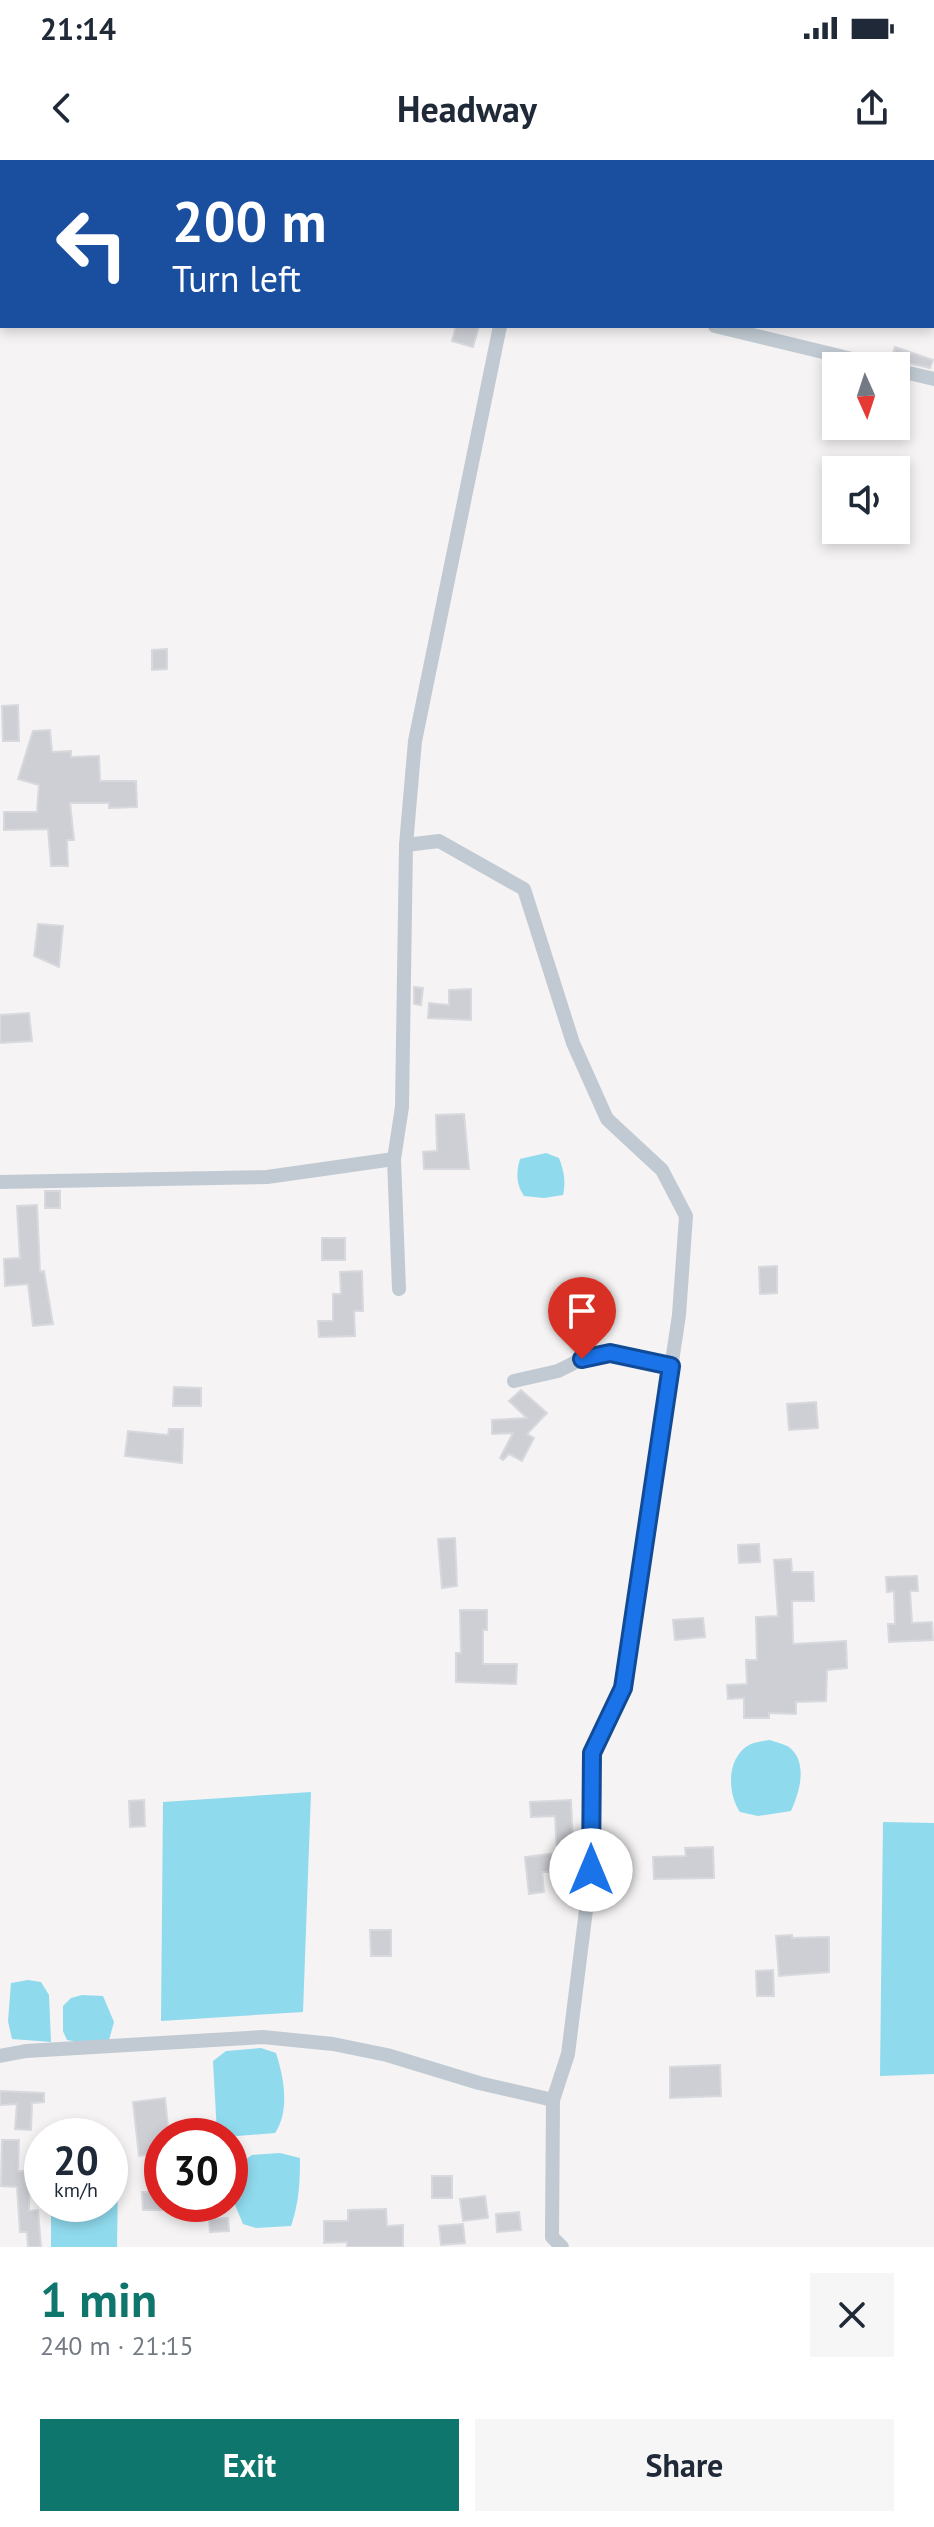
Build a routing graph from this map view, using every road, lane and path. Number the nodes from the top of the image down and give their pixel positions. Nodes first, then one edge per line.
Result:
1 (500, 328) edge
2 (723, 328) edge
3 (823, 352) edge
4 (910, 373) edge
5 (934, 379) edge
6 (406, 845) junction
7 (394, 1159) junction
8 (0, 1182) edge
9 (399, 1289) dead end
10 (671, 1366) junction
11 (514, 1381) dead end
12 (0, 2056) edge
13 (553, 2100) junction
14 (562, 2247) edge

1 - 6 street
2 - 3 street
4 - 5 street
6 - 7 street
6 - 10 street
7 - 8 street
7 - 9 street
10 - 11 street
10 - 13 street
12 - 13 street
13 - 14 street

